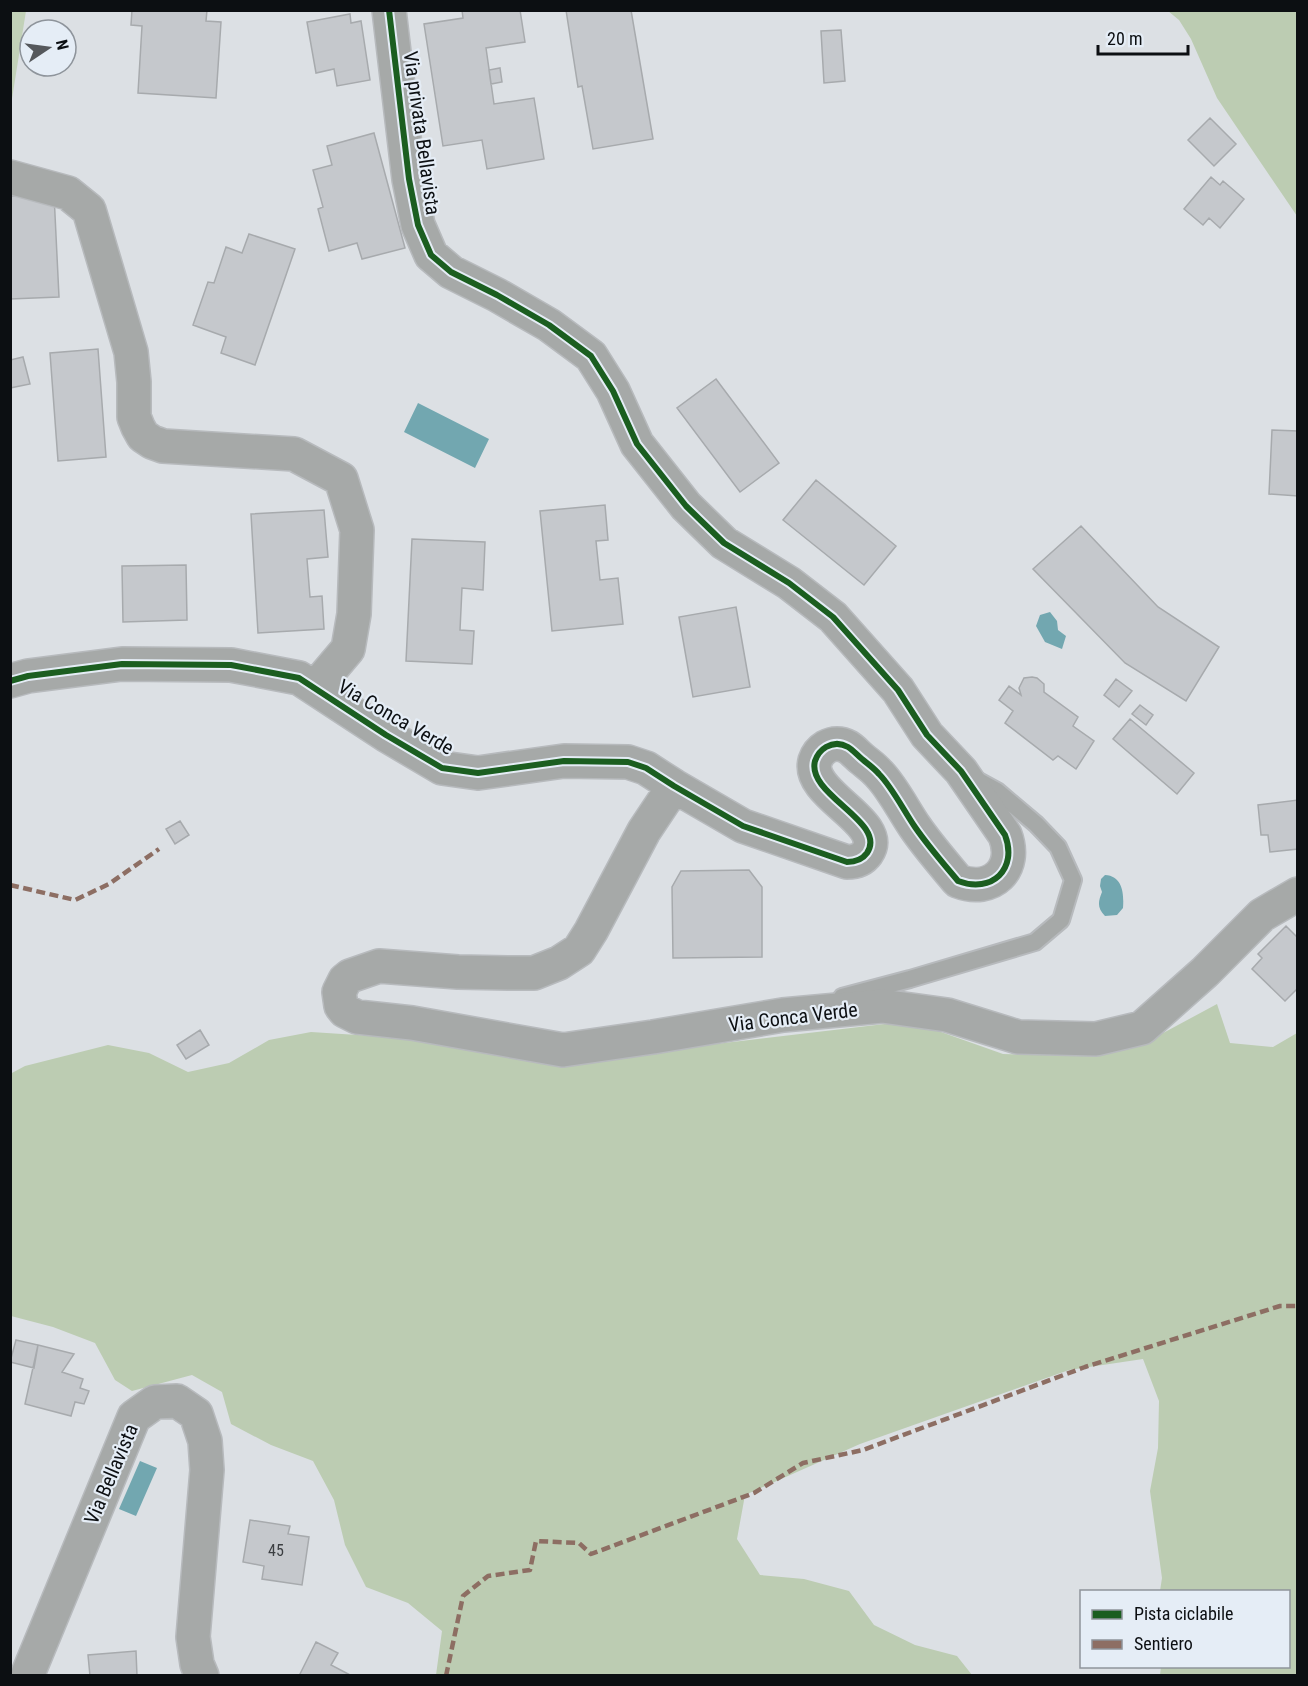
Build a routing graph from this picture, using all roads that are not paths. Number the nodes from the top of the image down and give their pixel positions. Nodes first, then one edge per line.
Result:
1 (388, 10) edge
2 (10, 177) edge
3 (10, 681) edge
4 (315, 688) junction
5 (898, 690) joint
6 (961, 771) junction
7 (674, 786) junction
8 (1298, 894) edge
9 (783, 1015) junction
10 (27, 1676) edge
11 (202, 1676) edge

1 - 5 street, Via privata Bellavista
2 - 4 street
3 - 4 street, Via Conca Verde
4 - 7 street, Via Conca Verde
5 - 6 street, Via Conca Verde
6 - 7 street, Via Conca Verde
6 - 9 lane
7 - 9 street, Via Conca Verde
8 - 9 street, Via Conca Verde
10 - 11 street, Via Bellavista

